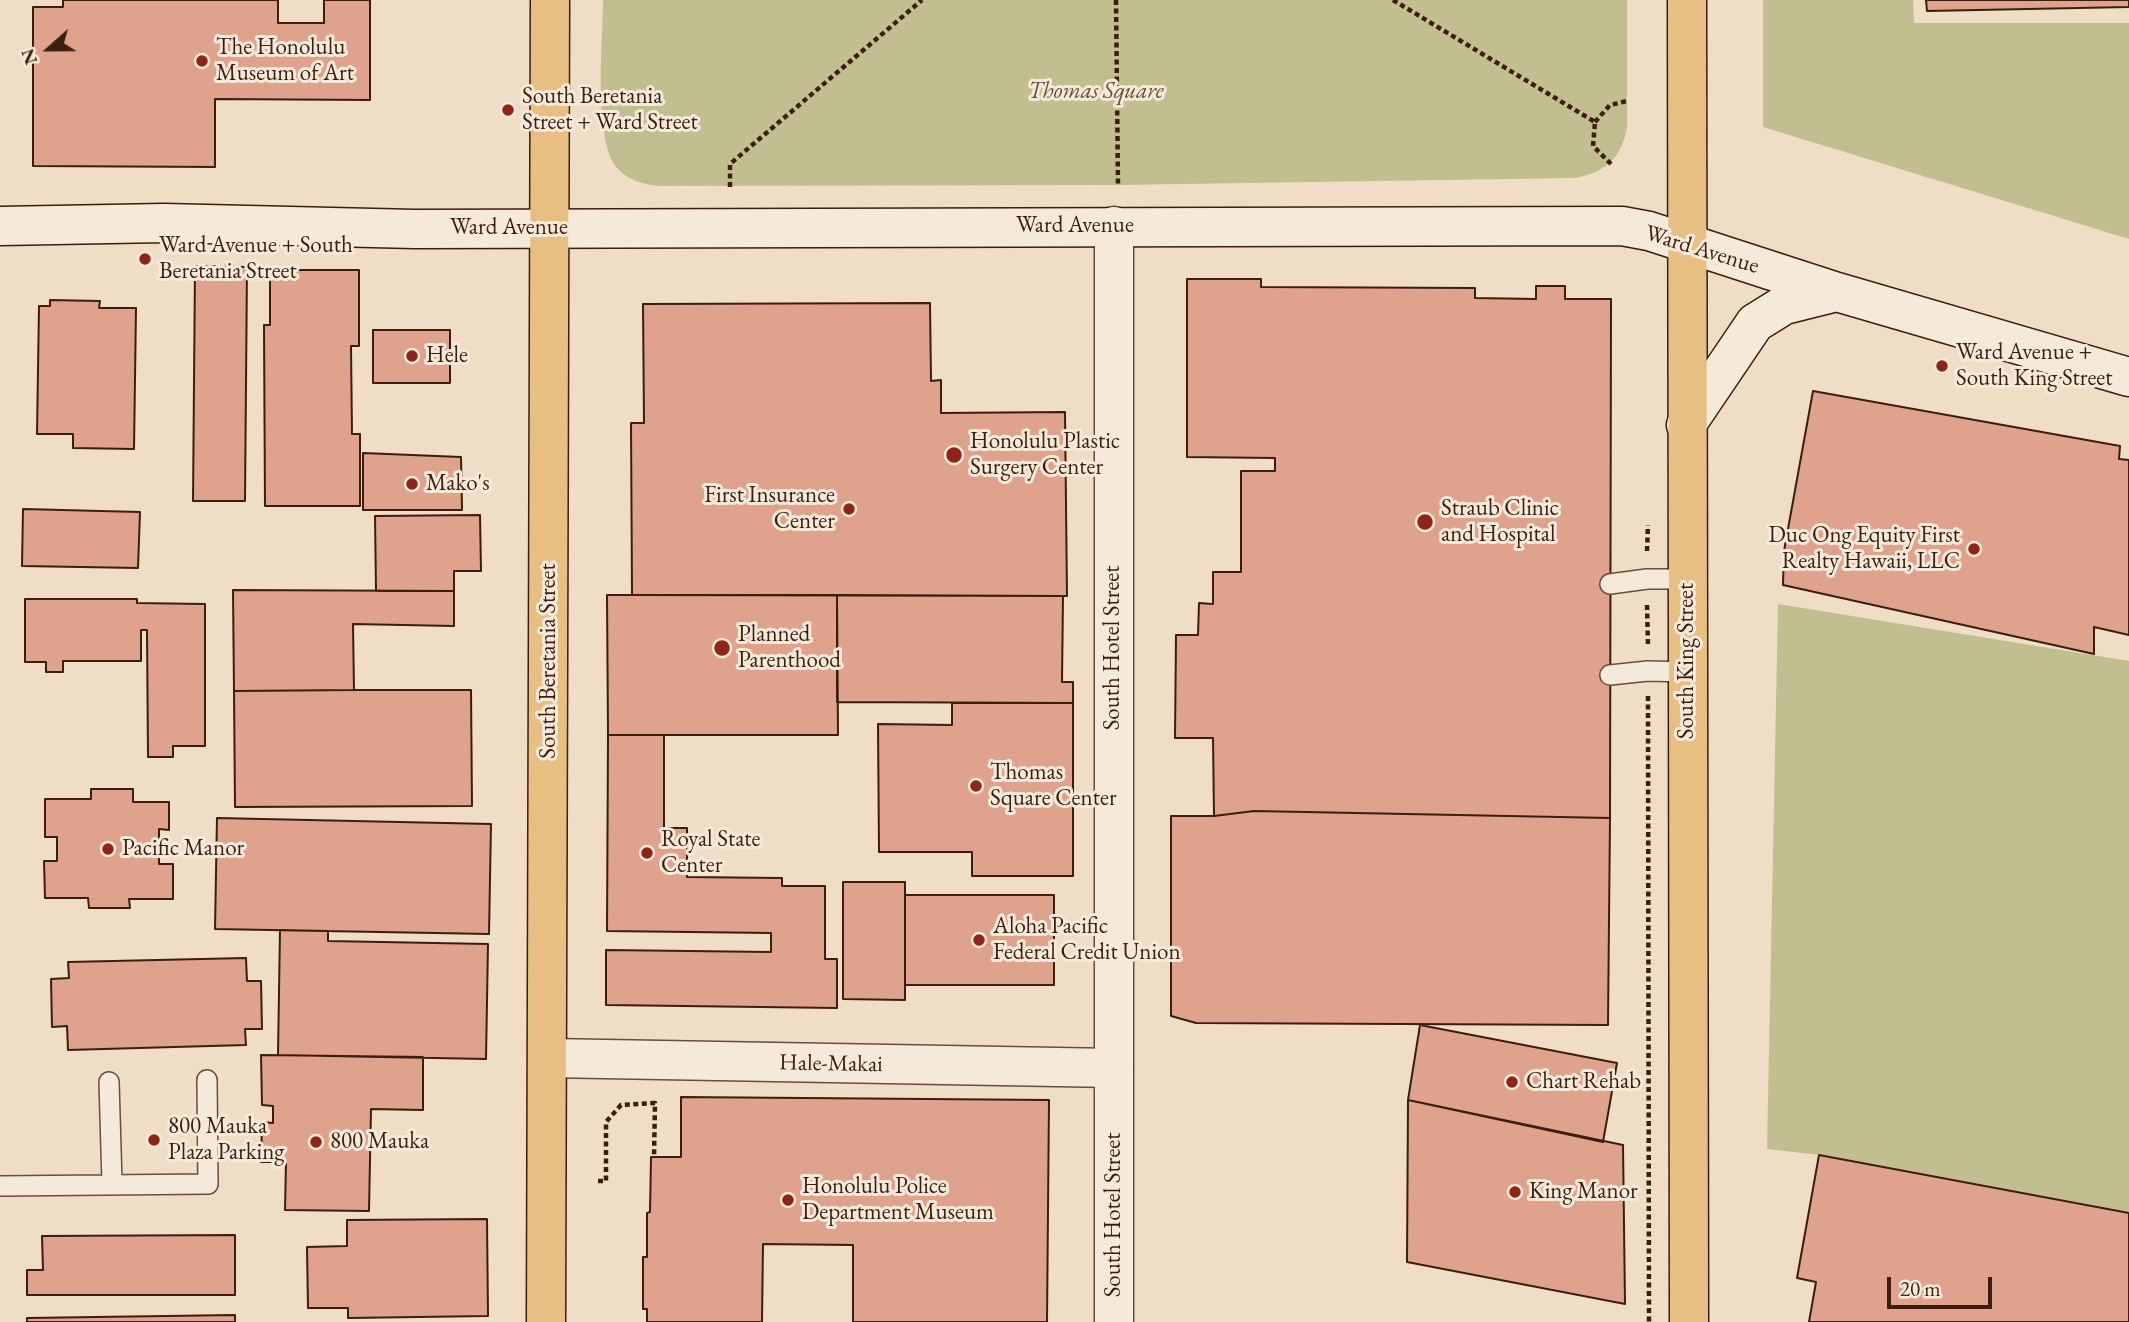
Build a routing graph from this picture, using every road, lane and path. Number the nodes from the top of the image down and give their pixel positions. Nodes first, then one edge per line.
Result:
1 (550, 0) edge
2 (922, 0) edge
3 (1116, 0) edge
4 (1393, 0) edge
5 (1686, 0) edge
6 (1627, 101) dead end
7 (1595, 122) junction
8 (1611, 164) dead end
9 (1118, 185) dead end
10 (730, 187) dead end
11 (0, 226) edge
12 (1114, 226) junction
13 (549, 228) junction
14 (1686, 245) junction
15 (1837, 292) junction
16 (2129, 377) edge
17 (1686, 425) junction
18 (1687, 579) junction
19 (1610, 584) dead end
20 (1687, 673) junction
21 (1610, 675) dead end
22 (548, 1058) junction
23 (1114, 1068) junction
24 (207, 1080) dead end
25 (109, 1082) dead end
26 (654, 1157) dead end
27 (598, 1181) dead end
28 (112, 1182) junction
29 (0, 1186) edge
30 (546, 1322) edge
31 (1114, 1322) edge
32 (1689, 1322) edge

1 - 13 main road, South Beretania Street
2 - 10 path
3 - 9 path
4 - 7 path
5 - 14 main road, South King Street
6 - 7 path
7 - 8 path
11 - 13 main road, Ward Avenue
12 - 13 main road, Ward Avenue
12 - 14 main road, Ward Avenue
12 - 23 main road, South Hotel Street
13 - 22 main road, South Beretania Street
14 - 15 main road, Ward Avenue
14 - 17 main road, South King Street
15 - 16 main road, Ward Avenue
15 - 17 main road
17 - 18 main road, South King Street
18 - 19 lane
18 - 20 main road, South King Street
20 - 21 lane
20 - 32 main road, South King Street
22 - 23 main road, Hale-Makai
22 - 30 main road, South Beretania Street
23 - 31 main road, South Hotel Street
24 - 28 lane
25 - 28 lane
26 - 27 path
28 - 29 lane

